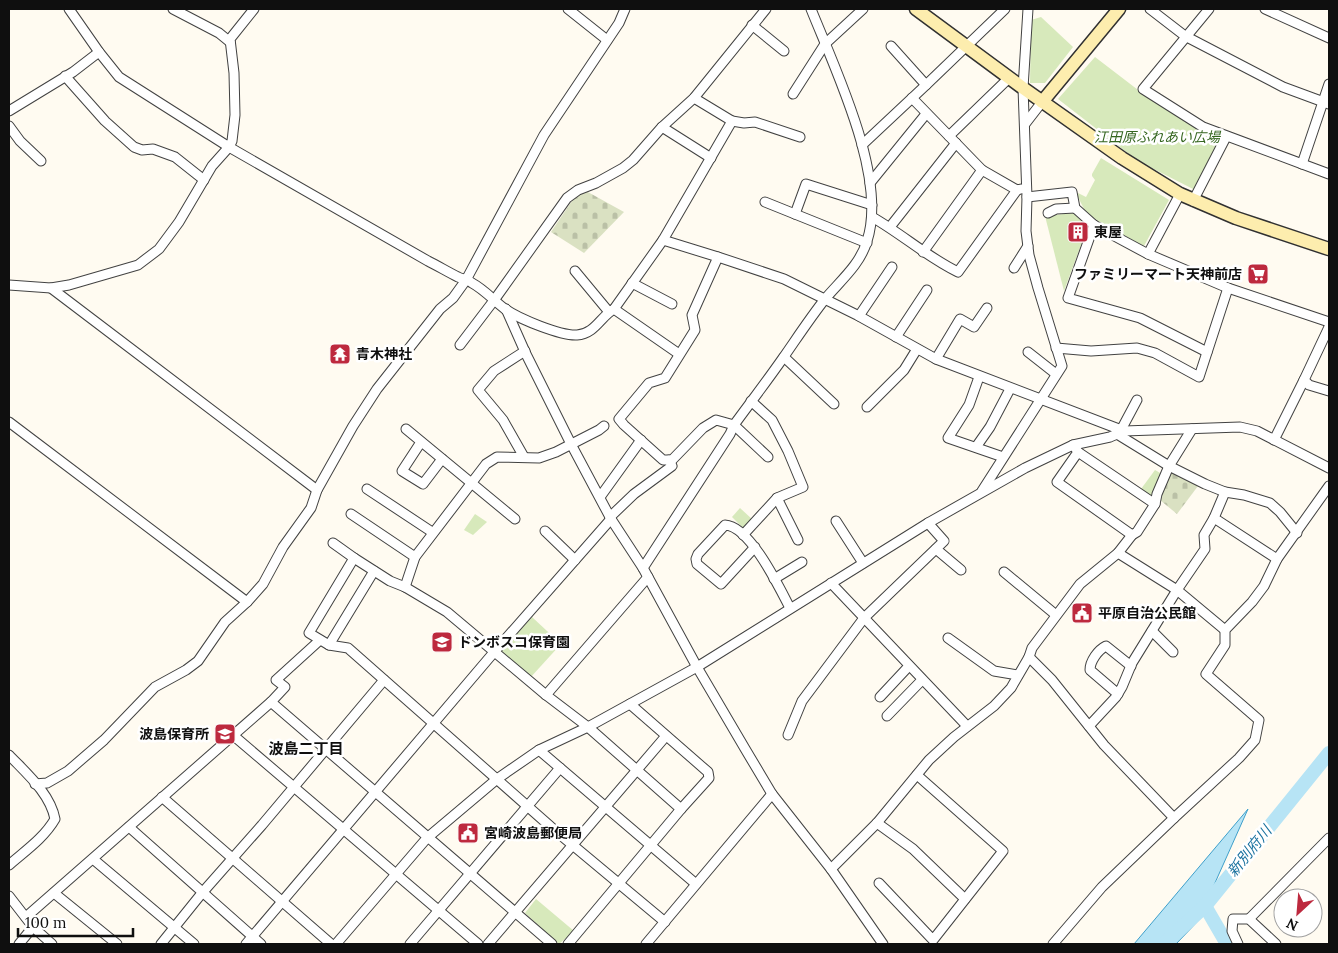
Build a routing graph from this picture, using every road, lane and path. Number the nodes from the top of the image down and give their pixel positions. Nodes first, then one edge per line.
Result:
1 (69, 9) edge
2 (173, 9) edge
3 (254, 9) edge
4 (568, 9) edge
5 (625, 9) edge
6 (766, 9) edge
7 (811, 9) edge
8 (863, 9) edge
9 (916, 9) edge
10 (1005, 9) edge
11 (1030, 9) edge
12 (1120, 9) edge
13 (1150, 9) edge
14 (1209, 9) edge
15 (1272, 10) edge
16 (752, 25) junction
17 (1185, 36) junction
18 (1329, 38) edge
19 (607, 40) junction
20 (230, 42) junction
21 (825, 44) junction
22 (891, 46) dead end
23 (966, 47) junction
24 (784, 51) dead end
25 (99, 52) junction
26 (65, 76) junction
27 (1009, 78) junction
28 (1329, 84) edge
29 (926, 86) junction
30 (1023, 88) junction
31 (793, 94) dead end
32 (694, 98) junction
33 (912, 98) junction
34 (1042, 102) junction
35 (1326, 103) edge
36 (9, 111) edge
37 (926, 114) junction
38 (732, 121) junction
39 (1025, 124) junction
40 (9, 126) edge
41 (662, 127) junction
42 (948, 136) junction
43 (1226, 136) junction
44 (800, 137) dead end
45 (956, 143) junction
46 (862, 145) junction
47 (229, 147) junction
48 (711, 158) junction
49 (41, 161) dead end
50 (1302, 164) junction
51 (982, 170) junction
52 (1329, 174) edge
53 (204, 180) junction
54 (870, 182) junction
55 (1024, 191) junction
56 (1180, 194) junction
57 (1193, 200) junction
58 (766, 202) dead end
59 (872, 205) junction
60 (1075, 208) junction
61 (1048, 213) dead end
62 (795, 214) junction
63 (872, 217) junction
64 (1094, 225) junction
65 (890, 227) junction
66 (663, 240) junction
67 (867, 242) junction
68 (1028, 246) junction
69 (1329, 249) edge
70 (923, 252) junction
71 (1148, 254) junction
72 (718, 256) junction
73 (892, 267) dead end
74 (1014, 268) dead end
75 (574, 271) dead end
76 (466, 280) junction
77 (632, 283) junction
78 (9, 285) edge
79 (51, 288) junction
80 (1228, 288) junction
81 (927, 290) dead end
82 (825, 298) junction
83 (495, 299) junction
84 (672, 304) dead end
85 (987, 308) dead end
86 (506, 309) junction
87 (612, 310) junction
88 (859, 316) junction
89 (1329, 322) edge
90 (1329, 327) edge
91 (896, 337) junction
92 (460, 344) dead end
93 (1056, 348) junction
94 (917, 349) junction
95 (524, 351) junction
96 (1028, 352) dead end
97 (1207, 352) junction
98 (680, 354) junction
99 (784, 357) junction
100 (936, 359) junction
101 (1056, 374) junction
102 (979, 377) junction
103 (1304, 380) junction
104 (1010, 389) junction
105 (1329, 391) edge
106 (1040, 399) junction
107 (751, 400) junction
108 (1137, 400) dead end
109 (834, 404) dead end
110 (867, 407) dead end
111 (9, 422) edge
112 (734, 425) junction
113 (604, 426) dead end
114 (406, 429) dead end
115 (1192, 429) junction
116 (1121, 432) junction
117 (641, 440) junction
118 (1274, 440) junction
119 (421, 442) junction
120 (571, 444) junction
121 (976, 447) junction
122 (1076, 449) junction
123 (768, 457) dead end
124 (1003, 457) junction
125 (524, 458) junction
126 (442, 459) junction
127 (669, 460) junction
128 (1169, 466) junction
129 (1329, 468) edge
130 (472, 483) junction
131 (1329, 486) edge
132 (367, 489) dead end
133 (317, 490) junction
134 (982, 492) junction
135 (1225, 492) junction
136 (600, 497) junction
137 (776, 498) junction
138 (1155, 504) junction
139 (351, 514) dead end
140 (611, 518) junction
141 (1214, 518) junction
142 (515, 519) dead end
143 (836, 521) dead end
144 (928, 523) junction
145 (545, 531) dead end
146 (432, 532) junction
147 (1297, 533) junction
148 (743, 535) junction
149 (1132, 535) junction
150 (798, 540) dead end
151 (333, 543) dead end
152 (755, 546) junction
153 (936, 549) junction
154 (1118, 553) junction
155 (414, 557) junction
156 (354, 558) junction
157 (1277, 559) junction
158 (575, 560) junction
159 (802, 562) dead end
160 (864, 563) junction
161 (643, 568) junction
162 (961, 570) dead end
163 (374, 571) junction
164 (1004, 572) dead end
165 (648, 577) junction
166 (774, 579) junction
167 (831, 583) junction
168 (405, 587) junction
169 (1178, 590) junction
170 (247, 602) junction
171 (790, 608) junction
172 (1056, 616) junction
173 (864, 618) junction
174 (1225, 630) junction
175 (1152, 631) junction
176 (948, 638) dead end
177 (320, 640) junction
178 (329, 645) junction
179 (495, 651) junction
180 (1173, 652) dead end
181 (1029, 657) junction
182 (909, 666) junction
183 (1132, 666) junction
184 (697, 667) junction
185 (1018, 675) junction
186 (384, 680) junction
187 (922, 680) junction
188 (1118, 694) junction
189 (546, 695) junction
190 (880, 697) dead end
191 (271, 702) junction
192 (630, 704) junction
193 (887, 716) dead end
194 (434, 724) junction
195 (967, 726) junction
196 (1089, 726) junction
197 (588, 727) junction
198 (788, 735) dead end
199 (234, 736) junction
200 (666, 736) junction
201 (325, 749) junction
202 (539, 750) junction
203 (9, 755) edge
204 (560, 768) junction
205 (637, 771) junction
206 (917, 776) junction
207 (497, 779) junction
208 (35, 784) junction
209 (293, 787) junction
210 (376, 792) junction
211 (772, 794) junction
212 (162, 797) junction
213 (528, 806) junction
214 (606, 807) junction
215 (682, 809) junction
216 (1174, 818) junction
217 (877, 822) junction
218 (129, 827) junction
219 (344, 830) junction
220 (427, 838) junction
221 (1329, 838) edge
222 (573, 845) junction
223 (651, 846) junction
224 (93, 859) junction
225 (233, 859) junction
226 (9, 865) edge
227 (831, 869) junction
228 (470, 874) junction
229 (396, 875) junction
230 (619, 883) junction
231 (879, 883) dead end
232 (696, 884) junction
233 (54, 893) junction
234 (202, 893) junction
235 (9, 896) edge
236 (965, 899) junction
237 (282, 902) junction
238 (439, 911) junction
239 (516, 913) junction
240 (26, 917) junction
241 (1249, 919) junction
242 (665, 922) junction
243 (33, 927) junction
244 (174, 928) junction
245 (874, 940) edge
246 (249, 941) edge
247 (19, 944) edge
248 (52, 944) edge
249 (116, 944) edge
250 (161, 944) edge
251 (194, 944) edge
252 (261, 944) edge
253 (330, 944) edge
254 (336, 944) edge
255 (410, 944) edge
256 (478, 944) edge
257 (488, 944) edge
258 (552, 944) edge
259 (568, 944) edge
260 (646, 944) edge
261 (883, 944) edge
262 (1053, 944) edge
263 (1238, 944) edge
264 (1276, 944) edge

1 - 25 street
2 - 20 street
3 - 20 street
4 - 19 street
5 - 19 street
6 - 16 street
7 - 21 street
8 - 21 street
9 - 23 street
10 - 23 street
11 - 30 street
12 - 34 street
13 - 17 street
14 - 17 street
15 - 18 street
16 - 24 street
16 - 32 street
17 - 35 street
17 - 43 street
19 - 76 street
20 - 47 street
21 - 31 street
21 - 46 street
22 - 29 street
23 - 27 street
23 - 29 street
25 - 26 street
25 - 47 street
26 - 36 street
26 - 53 street
27 - 30 street
27 - 42 street
28 - 35 street
29 - 33 street
30 - 34 street
30 - 39 street
32 - 38 street
32 - 41 street
33 - 37 street
33 - 46 street
34 - 39 street
34 - 56 street
35 - 50 street
37 - 42 street
37 - 54 street
38 - 44 street
38 - 48 street
39 - 55 street
40 - 49 street
41 - 48 street
41 - 83 street
42 - 45 street
43 - 50 street
43 - 57 street
45 - 51 street
45 - 65 street
46 - 54 street
47 - 53 street
47 - 76 street
48 - 66 street
50 - 52 street
51 - 55 street
51 - 70 street
53 - 79 street
54 - 59 street
55 - 60 street
55 - 68 street
55 - 70 street
56 - 57 street
56 - 71 street
57 - 69 street
58 - 62 street
59 - 62 street
59 - 63 street
60 - 61 street
60 - 64 street
62 - 67 street
63 - 65 street
63 - 67 street
64 - 71 street
64 - 97 street
65 - 70 street
66 - 72 street
66 - 77 street
67 - 82 street
68 - 74 street
68 - 93 street
71 - 80 street
72 - 82 street
72 - 98 street
73 - 88 street
75 - 87 street
76 - 83 street
76 - 133 street
77 - 84 street
77 - 87 street
78 - 79 street
79 - 133 street
80 - 89 street
80 - 97 street
81 - 91 street
82 - 88 street
82 - 99 street
83 - 86 street
83 - 92 street
85 - 100 street
86 - 87 street
86 - 95 street
87 - 98 street
88 - 91 street
90 - 103 street
91 - 94 street
93 - 97 street
93 - 101 street
94 - 100 street
94 - 110 street
95 - 120 street
95 - 125 street
96 - 101 street
98 - 117 street
99 - 107 street
99 - 109 street
100 - 102 street
101 - 106 street
102 - 104 street
102 - 121 street
103 - 105 street
103 - 118 street
104 - 106 street
104 - 121 street
106 - 116 street
106 - 124 street
107 - 112 street
107 - 137 street
108 - 116 street
111 - 170 street
112 - 123 street
112 - 127 street
112 - 161 street
113 - 120 street
114 - 119 street
115 - 116 street
115 - 118 street
115 - 128 street
116 - 122 street
116 - 128 street
117 - 127 street
117 - 136 street
118 - 129 street
119 - 126 street
119 - 126 street
120 - 125 street
120 - 136 street
121 - 124 street
122 - 134 street
122 - 138 street
122 - 149 street
124 - 134 street
125 - 130 street
126 - 130 street
127 - 140 street
128 - 135 street
128 - 138 street
130 - 142 street
130 - 146 street
131 - 147 street
132 - 146 street
133 - 170 street
134 - 144 street
135 - 141 street
135 - 147 street
136 - 140 street
137 - 148 street
137 - 150 street
138 - 149 street
139 - 155 street
140 - 158 street
140 - 161 street
141 - 157 street
141 - 169 street
143 - 160 street
144 - 153 street
144 - 160 street
145 - 158 street
146 - 155 street
147 - 157 street
148 - 152 street
148 - 152 street
149 - 154 street
151 - 156 street
152 - 166 street
153 - 162 street
153 - 173 street
154 - 169 street
154 - 172 street
155 - 168 street
156 - 163 street
156 - 177 street
157 - 174 street
158 - 179 street
159 - 166 street
160 - 167 street
161 - 165 street
163 - 168 street
163 - 178 street
164 - 172 street
165 - 184 street
165 - 189 street
166 - 171 street
167 - 171 street
167 - 173 street
168 - 179 street
169 - 174 street
169 - 175 street
170 - 208 street
171 - 184 street
172 - 181 street
173 - 182 street
173 - 198 street
174 - 216 street
175 - 180 street
175 - 183 street
176 - 185 street
177 - 178 street
177 - 191 street
178 - 186 street
179 - 189 street
179 - 194 street
181 - 185 street
181 - 196 street
182 - 187 street
182 - 190 street
183 - 188 street
183 - 188 street
184 - 192 street
184 - 211 street
185 - 195 street
186 - 194 street
186 - 201 street
187 - 193 street
187 - 195 street
188 - 196 street
189 - 197 street
191 - 199 street
191 - 201 street
192 - 197 street
192 - 200 street
194 - 207 street
194 - 210 street
195 - 206 street
196 - 216 street
197 - 202 street
197 - 205 street
199 - 209 street
199 - 212 street
200 - 205 street
200 - 215 street
201 - 209 street
201 - 210 street
202 - 204 street
202 - 207 street
203 - 208 street
204 - 213 street
204 - 214 street
205 - 214 street
205 - 215 street
206 - 217 street
206 - 236 street
207 - 213 street
207 - 220 street
208 - 226 street
209 - 219 street
209 - 225 street
210 - 219 street
210 - 220 street
211 - 227 street
211 - 232 street
212 - 218 street
212 - 225 street
213 - 222 street
213 - 228 street
214 - 222 street
214 - 223 street
215 - 223 street
216 - 262 street
217 - 227 street
217 - 236 street
218 - 224 street
218 - 234 street
219 - 229 street
219 - 237 street
220 - 228 street
220 - 229 street
221 - 241 street
222 - 230 street
222 - 239 street
223 - 230 street
223 - 232 street
224 - 233 street
224 - 244 street
225 - 234 street
225 - 237 street
227 - 245 street
228 - 238 street
228 - 239 street
229 - 238 street
229 - 254 street
230 - 242 street
230 - 259 street
231 - 236 street
232 - 242 street
233 - 240 street
233 - 249 street
234 - 244 street
234 - 246 street
235 - 240 street
237 - 246 street
237 - 253 street
238 - 255 street
238 - 256 street
239 - 257 street
239 - 258 street
240 - 243 street
241 - 263 street
241 - 264 street
242 - 260 street
243 - 247 street
243 - 248 street
244 - 250 street
244 - 251 street
245 - 261 street
246 - 252 street

